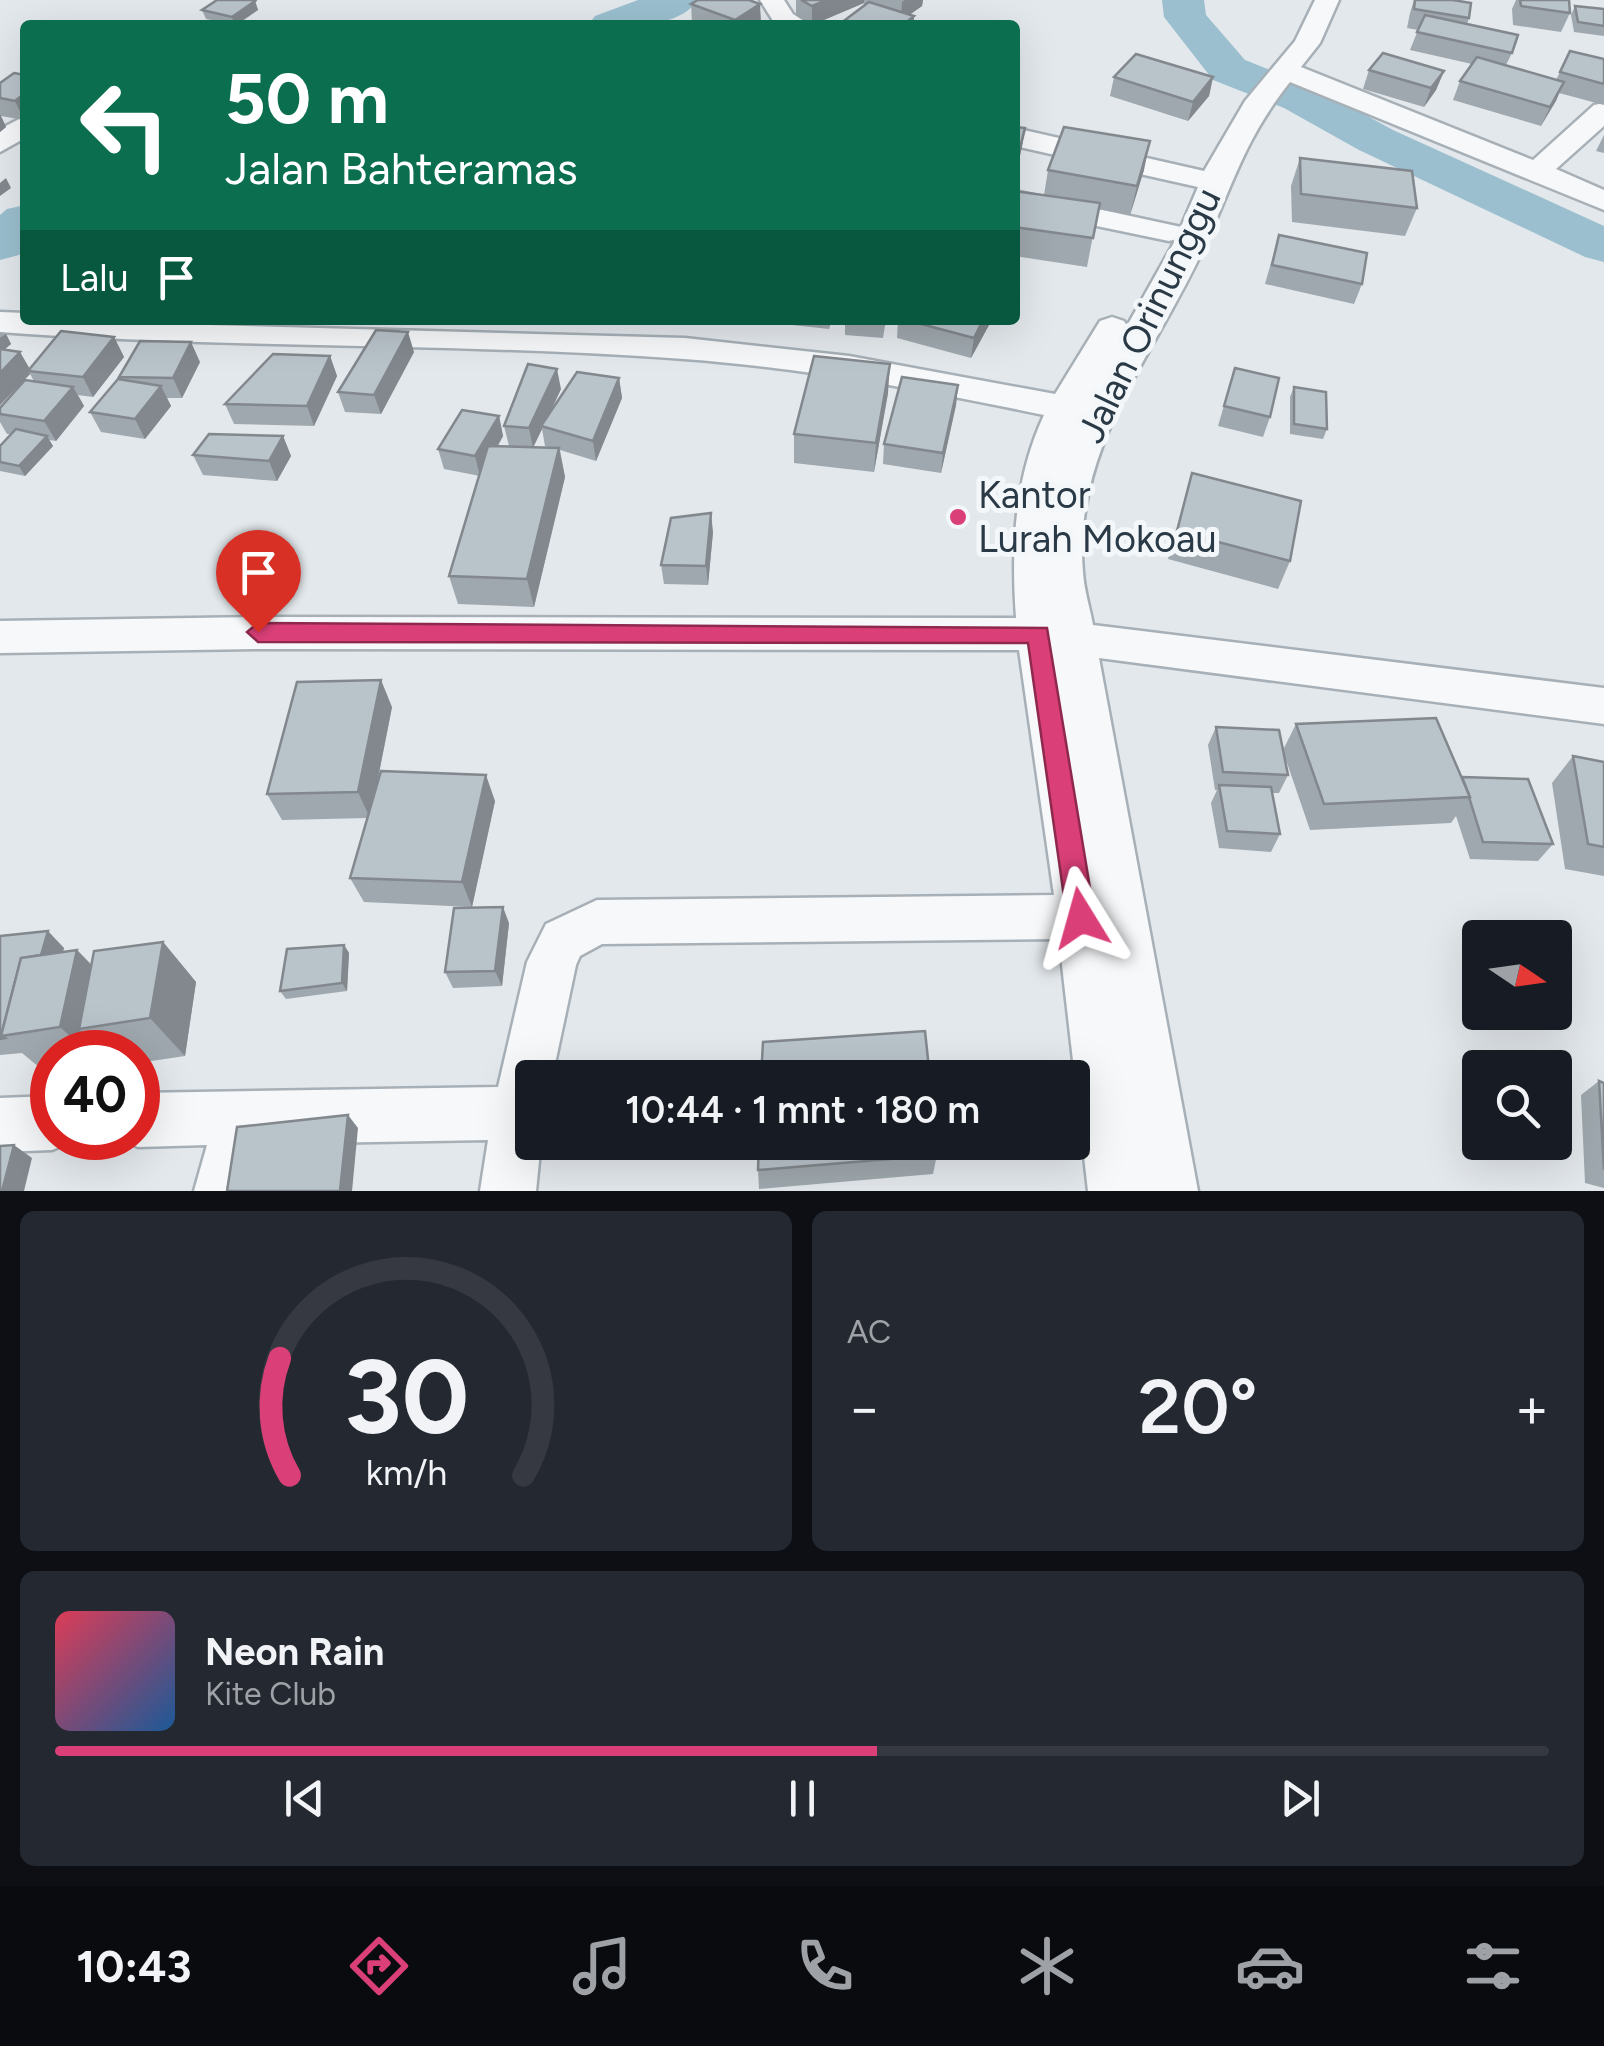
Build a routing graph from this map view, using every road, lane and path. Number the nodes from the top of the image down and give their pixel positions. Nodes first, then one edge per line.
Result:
1 (772, 0) edge
2 (1304, 0) edge
3 (1328, 0) edge
4 (786, 20) edge
5 (1265, 87) junction
6 (1604, 111) edge
7 (20, 128) edge
8 (1020, 138) edge
9 (0, 144) edge
10 (1536, 172) junction
11 (1198, 178) junction
12 (1020, 201) edge
13 (1604, 202) edge
14 (1168, 232) junction
15 (34, 325) edge
16 (1065, 408) junction
17 (1057, 635) junction
18 (0, 637) edge
19 (1604, 706) edge
20 (1081, 918) junction
21 (530, 1060) edge
22 (515, 1113) edge
23 (241, 1117) junction
24 (160, 1119) edge
25 (30, 1124) edge
26 (0, 1125) edge
27 (515, 1136) edge
28 (222, 1191) edge
29 (508, 1191) edge
30 (1116, 1191) edge
31 (1170, 1191) edge

1 - 4 street
2 - 5 street, Jalan Orinunggu
3 - 5 street, Jalan Orinunggu
5 - 10 street
5 - 11 street, Jalan Orinunggu
5 - 17 street, Jalan Orinunggu
6 - 10 street
7 - 9 street
8 - 11 street
10 - 13 street
11 - 14 street, Jalan Orinunggu
12 - 14 street
14 - 16 street, Jalan Orinunggu
15 - 16 street
16 - 17 street, Jalan Orinunggu
17 - 18 street
17 - 19 street
17 - 20 street, Jalan Orinunggu
17 - 31 street, Jalan Orinunggu
20 - 21 street
20 - 30 street, Jalan Orinunggu
22 - 23 street
23 - 24 street
23 - 28 street
25 - 26 street
27 - 29 street

